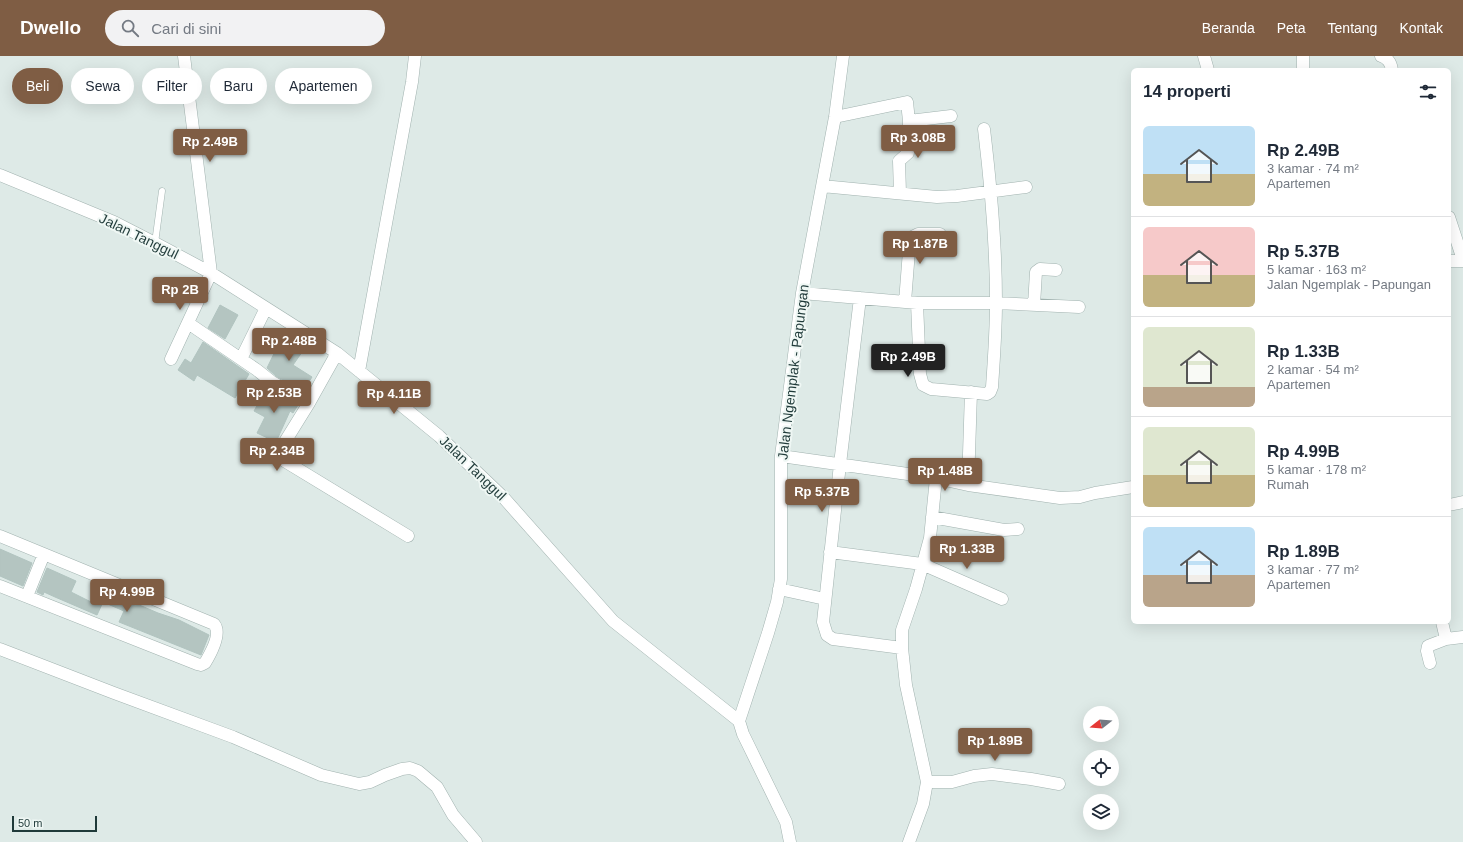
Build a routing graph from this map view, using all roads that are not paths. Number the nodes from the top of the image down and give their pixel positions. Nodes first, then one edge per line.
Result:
1 (184, 56) edge
2 (414, 56) edge
3 (843, 56) edge
4 (1204, 56) edge
5 (1303, 56) edge
6 (1381, 56) edge
7 (1207, 68) edge
8 (1303, 68) edge
9 (1392, 68) edge
10 (951, 116) dead end
11 (835, 117) junction
12 (908, 122) junction
13 (984, 129) dead end
14 (0, 176) edge
15 (822, 186) junction
16 (1026, 187) dead end
17 (162, 191) dead end
18 (992, 192) junction
19 (900, 193) junction
20 (1451, 223) edge
21 (940, 234) dead end
22 (155, 243) junction
23 (1451, 261) edge
24 (1463, 261) edge
25 (1056, 270) dead end
26 (212, 273) junction
27 (802, 293) junction
28 (860, 298) junction
29 (911, 303) junction
30 (996, 304) junction
31 (1034, 305) junction
32 (1080, 307) dead end
33 (266, 308) junction
34 (188, 323) junction
35 (337, 353) junction
36 (241, 358) junction
37 (171, 359) dead end
38 (358, 371) junction
39 (970, 392) junction
40 (309, 403) junction
41 (781, 456) junction
42 (840, 464) junction
43 (936, 478) junction
44 (968, 485) junction
45 (1131, 488) edge
46 (1463, 502) edge
47 (1451, 505) edge
48 (932, 517) junction
49 (1018, 529) dead end
50 (0, 536) edge
51 (408, 536) dead end
52 (830, 552) junction
53 (44, 554) junction
54 (922, 564) junction
55 (0, 586) edge
56 (779, 589) junction
57 (27, 596) junction
58 (825, 599) junction
59 (1002, 599) dead end
60 (1442, 624) edge
61 (1463, 637) edge
62 (1446, 639) junction
63 (902, 648) junction
64 (0, 649) edge
65 (1430, 663) dead end
66 (739, 721) junction
67 (927, 782) junction
68 (1059, 784) dead end
69 (476, 842) edge
70 (790, 842) edge
71 (910, 842) edge

1 - 26 street
2 - 38 street
3 - 11 street, Jalan Ngemplak - Papungan
4 - 7 street
5 - 8 street
6 - 9 street
10 - 12 street
11 - 12 street
11 - 15 street, Jalan Ngemplak - Papungan
12 - 19 street
13 - 18 street
14 - 22 street, Jalan Tanggul
15 - 19 street
15 - 27 street, Jalan Ngemplak - Papungan
16 - 18 street
17 - 22 lane
18 - 19 street
18 - 30 street
20 - 24 street
21 - 29 street
22 - 26 street, Jalan Tanggul
23 - 24 street
25 - 31 street
26 - 33 street, Jalan Tanggul
26 - 34 street
27 - 28 street
27 - 41 street, Jalan Ngemplak - Papungan
28 - 29 street
28 - 42 street
29 - 30 street
29 - 39 street
30 - 31 street
30 - 39 street
31 - 32 street
33 - 35 street, Jalan Tanggul
33 - 36 street
34 - 36 street
34 - 37 street
35 - 38 street, Jalan Tanggul
35 - 40 street
36 - 40 street
38 - 66 street, Jalan Tanggul
39 - 44 street
40 - 51 street
41 - 42 street
41 - 56 street, Jalan Ngemplak - Papungan
42 - 43 street
42 - 52 street
43 - 44 street
43 - 48 street
44 - 45 street
46 - 47 street
48 - 49 street
48 - 54 street
50 - 53 street
52 - 54 street
52 - 58 street
53 - 57 street
53 - 57 street
54 - 59 street
54 - 63 street
55 - 57 street
56 - 58 street
56 - 66 street, Jalan Ngemplak - Papungan
58 - 63 street
60 - 62 street
61 - 62 street
62 - 65 street
63 - 67 street
64 - 69 street
66 - 70 street
67 - 68 street
67 - 71 street

